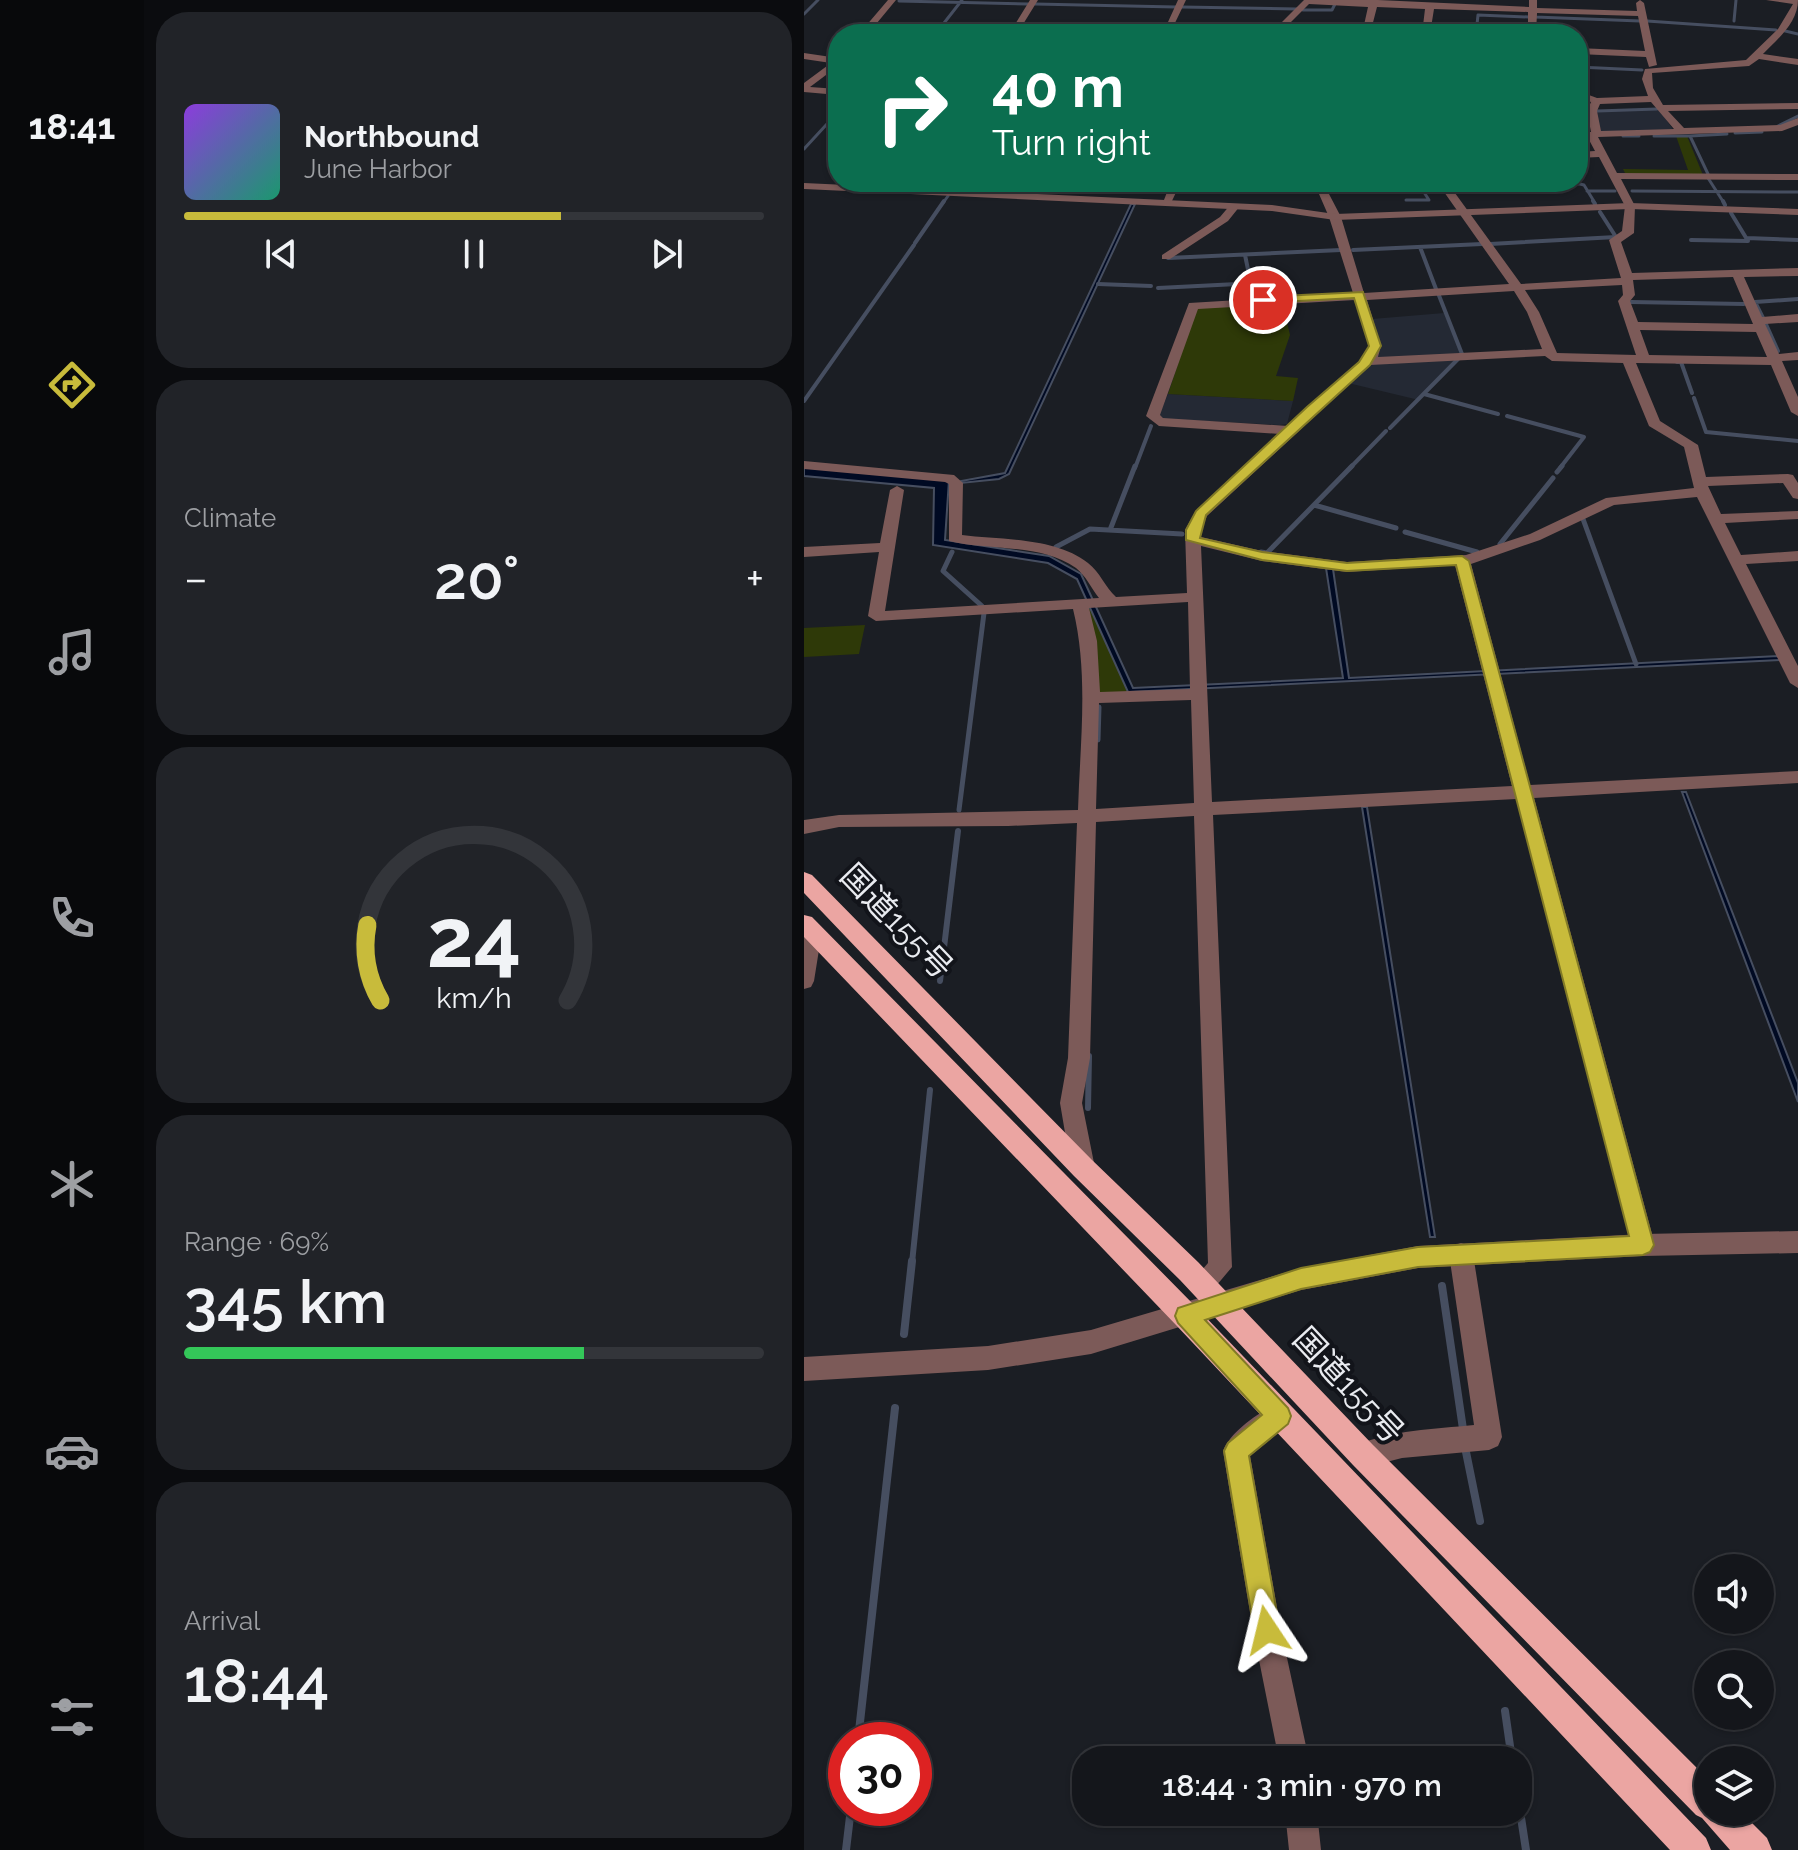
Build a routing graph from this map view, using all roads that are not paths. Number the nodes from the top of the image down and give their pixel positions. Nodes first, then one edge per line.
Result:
1 (892, 0) edge
2 (1034, 0) edge
3 (1182, 0) edge
4 (1639, 0) edge
5 (1770, 0) edge
6 (1310, 1) edge
7 (1373, 2) edge
8 (1798, 2) edge
9 (1533, 5) edge
10 (1430, 6) junction
11 (1642, 14) junction
12 (871, 24) edge
13 (1019, 24) edge
14 (1171, 24) edge
15 (1285, 24) edge
16 (1369, 24) edge
17 (1427, 24) edge
18 (1588, 51) edge
19 (1650, 54) junction
20 (804, 56) edge
21 (1759, 56) junction
22 (828, 60) edge
23 (1798, 62) edge
24 (1653, 69) junction
25 (828, 70) edge
26 (804, 88) edge
27 (828, 91) edge
28 (1588, 98) edge
29 (1596, 101) junction
30 (1658, 103) junction
31 (1798, 106) edge
32 (1798, 121) edge
33 (1683, 133) junction
34 (1588, 134) edge
35 (1594, 134) junction
36 (1602, 154) junction
37 (1588, 155) edge
38 (1614, 176) junction
39 (1798, 177) edge
40 (804, 186) edge
41 (828, 187) edge
42 (932, 192) edge
43 (1171, 192) edge
44 (1325, 192) edge
45 (1450, 192) edge
46 (1166, 203) junction
47 (1235, 206) junction
48 (1630, 206) junction
49 (1798, 212) edge
50 (1466, 214) junction
51 (1335, 217) junction
52 (1166, 257) dead end
53 (1798, 272) edge
54 (1737, 274) junction
55 (1627, 279) junction
56 (1517, 287) junction
57 (1359, 295) junction
58 (1798, 318) edge
59 (1759, 324) junction
60 (1634, 326) junction
61 (1549, 352) junction
62 (1798, 356) edge
63 (1628, 359) junction
64 (1644, 359) junction
65 (1775, 359) junction
66 (1367, 361) junction
67 (1795, 397) edge
68 (1798, 412) edge
69 (1290, 430) junction
70 (804, 465) edge
71 (1700, 487) junction
72 (897, 490) dead end
73 (1798, 495) edge
74 (1798, 515) edge
75 (1715, 519) junction
76 (1193, 540) junction
77 (887, 547) junction
78 (804, 552) edge
79 (1798, 556) edge
80 (1734, 560) junction
81 (1462, 561) junction
82 (1194, 597) junction
83 (1094, 603) junction
84 (1792, 658) edge
85 (1798, 683) edge
86 (1198, 689) junction
87 (1091, 698) junction
88 (1798, 777) edge
89 (1523, 791) junction
90 (1204, 808) junction
91 (1086, 815) junction
92 (804, 827) edge
93 (804, 880) edge
94 (808, 927) edge
95 (804, 981) edge
96 (1083, 1168) junction
97 (1798, 1242) edge
98 (1643, 1245) junction
99 (1461, 1254) junction
100 (1202, 1284) junction
101 (1222, 1305) junction
102 (1186, 1316) junction
103 (804, 1369) edge
104 (1279, 1416) junction
105 (1363, 1455) junction
106 (1291, 1746) edge
107 (1694, 1789) edge
108 (1302, 1826) edge
109 (1731, 1826) edge
110 (1305, 1850) edge
111 (1694, 1850) edge
112 (1755, 1850) edge

1 - 12 street
2 - 13 street
3 - 14 street
4 - 11 street
5 - 8 street
6 - 7 street
6 - 15 street
7 - 10 street
7 - 16 street
8 - 21 street
9 - 10 street
9 - 11 street
10 - 17 street
11 - 19 street
18 - 19 street
19 - 24 street
20 - 22 street
21 - 23 street
21 - 24 street
24 - 30 street
25 - 26 street
26 - 27 street
28 - 29 street
29 - 30 street
29 - 35 street
30 - 31 street
30 - 33 street
32 - 33 street
33 - 35 street
34 - 35 street
35 - 36 street
36 - 37 street
36 - 38 street
38 - 39 street
38 - 48 street
40 - 41 street
42 - 46 street
43 - 46 street
44 - 51 street
45 - 50 street
46 - 47 street
47 - 51 street
47 - 52 street
48 - 49 street
48 - 50 street
48 - 55 street
50 - 51 street
50 - 56 street
51 - 57 street
53 - 54 street
54 - 55 street
54 - 59 street
55 - 56 street
55 - 60 street
56 - 57 street
56 - 61 street
57 - 66 street
57 - 69 street
58 - 59 street
59 - 60 street
59 - 65 street
60 - 64 street
61 - 63 street
61 - 66 street
62 - 65 street
63 - 64 street
63 - 71 street
64 - 65 street
65 - 67 street
66 - 69 street
67 - 68 street
69 - 76 street
70 - 83 street
71 - 73 street
71 - 75 street
71 - 81 street
72 - 77 street
74 - 75 street
75 - 80 street
76 - 81 street
76 - 82 street
77 - 78 street
77 - 83 street
79 - 80 street
80 - 84 street
81 - 89 street
82 - 83 street
82 - 86 street
83 - 87 street
84 - 85 street
86 - 87 street
86 - 90 street
87 - 91 street
88 - 89 street
89 - 90 street
89 - 98 street
90 - 91 street
90 - 100 street
91 - 92 street
91 - 96 street
93 - 96 highway, 国道155号
94 - 95 street
94 - 102 highway
96 - 100 highway, 国道155号
97 - 98 street
98 - 99 street
99 - 101 street
99 - 105 street
100 - 101 highway, 国道155号
101 - 102 street
101 - 105 highway, 国道155号
102 - 103 street
102 - 104 highway
104 - 106 street
104 - 111 highway
105 - 107 highway, 国道155号
108 - 110 street
109 - 112 highway

